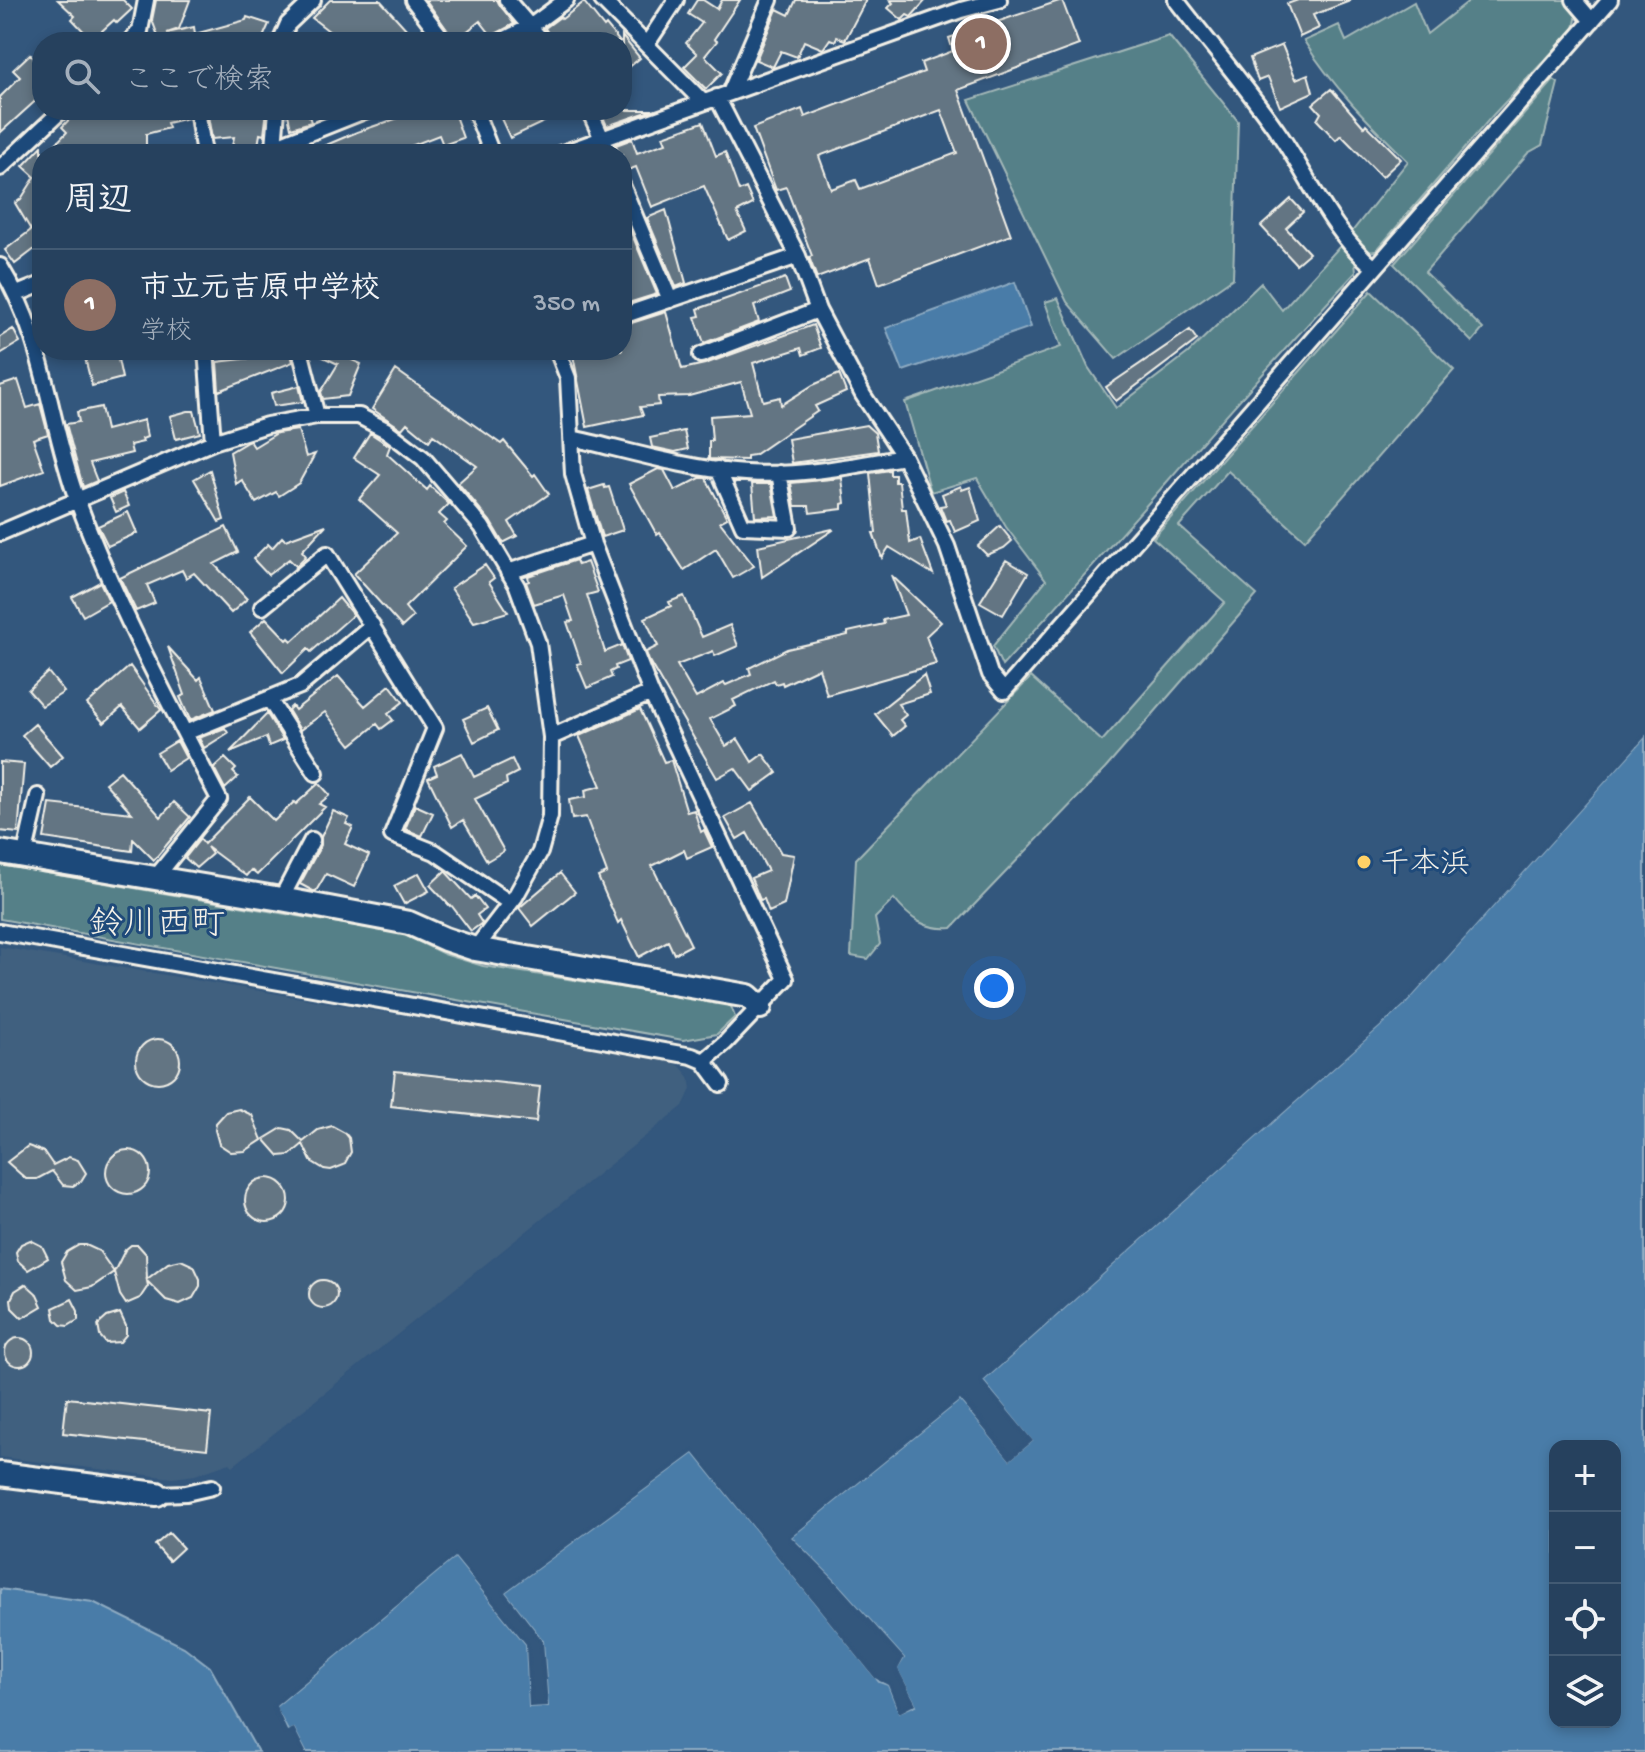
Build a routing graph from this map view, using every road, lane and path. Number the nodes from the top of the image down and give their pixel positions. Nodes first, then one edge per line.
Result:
1 (146, 0) edge
2 (313, 0) edge
3 (413, 0) edge
4 (507, 0) edge
5 (566, 0) edge
6 (602, 0) edge
7 (676, 0) edge
8 (770, 0) edge
9 (999, 0) edge
10 (1176, 0) edge
11 (1574, 0) edge
12 (1610, 0) edge
13 (956, 5) edge
14 (1592, 21) junction
15 (531, 26) junction
16 (145, 32) edge
17 (284, 32) edge
18 (437, 32) edge
19 (519, 32) edge
20 (536, 32) edge
21 (647, 44) junction
22 (717, 97) junction
23 (51, 120) edge
24 (199, 120) edge
25 (276, 120) edge
26 (344, 120) edge
27 (479, 120) edge
28 (593, 120) edge
29 (602, 139) junction
30 (202, 144) edge
31 (273, 144) edge
32 (288, 144) edge
33 (488, 144) edge
34 (588, 144) edge
35 (604, 144) edge
36 (0, 168) edge
37 (632, 209) edge
38 (798, 256) junction
39 (0, 266) edge
40 (1375, 268) junction
41 (32, 288) edge
42 (17, 294) junction
43 (670, 300) junction
44 (818, 310) junction
45 (632, 313) edge
46 (32, 331) edge
47 (701, 355) dead end
48 (40, 360) edge
49 (207, 360) edge
50 (303, 360) edge
51 (561, 360) edge
52 (317, 416) junction
53 (572, 438) junction
54 (213, 442) junction
55 (904, 457) junction
56 (718, 469) junction
57 (779, 473) junction
58 (77, 500) junction
59 (0, 533) edge
60 (593, 544) junction
61 (508, 572) junction
62 (262, 607) dead end
63 (372, 625) junction
64 (651, 693) junction
65 (269, 699) junction
66 (185, 733) junction
67 (551, 737) junction
68 (316, 773) dead end
69 (38, 796) dead end
70 (312, 840) dead end
71 (0, 852) edge
72 (24, 857) junction
73 (156, 877) junction
74 (281, 899) junction
75 (510, 903) junction
76 (0, 932) edge
77 (475, 949) junction
78 (760, 1007) junction
79 (704, 1061) junction
80 (721, 1084) dead end
81 (0, 1474) edge
82 (212, 1487) dead end
83 (157, 1494) joint

1 - 16 street
2 - 17 street
3 - 18 street
4 - 15 street
5 - 15 street
6 - 21 street
7 - 21 street
8 - 22 street
9 - 13 street
10 - 40 street
11 - 14 street
12 - 14 street
13 - 22 street
14 - 40 street
15 - 19 street
15 - 20 street
21 - 22 street
22 - 29 street
22 - 38 street
23 - 36 street
24 - 30 street
25 - 31 street
26 - 32 street
27 - 33 street
28 - 29 street
29 - 34 street
29 - 35 street
37 - 43 street
38 - 43 street
38 - 44 street
39 - 42 street
40 - 55 street
41 - 42 street
42 - 46 street
43 - 45 street
44 - 47 street
44 - 55 street
48 - 58 street
49 - 54 street
50 - 52 street
51 - 53 street
52 - 54 street
52 - 61 street
53 - 56 street
53 - 60 street
54 - 58 street
55 - 57 street
56 - 57 street
56 - 57 street
58 - 59 street
58 - 66 street
60 - 61 street
60 - 64 street
61 - 67 street
62 - 63 street
63 - 65 street
63 - 75 street
64 - 67 street
64 - 78 street
65 - 66 street
65 - 68 street
66 - 73 street
67 - 75 street
69 - 72 street
70 - 74 street
71 - 72 street
72 - 73 street
73 - 74 street
74 - 77 street
75 - 77 street
76 - 79 street
77 - 78 street
78 - 79 street
79 - 80 street
81 - 83 street
82 - 83 street

